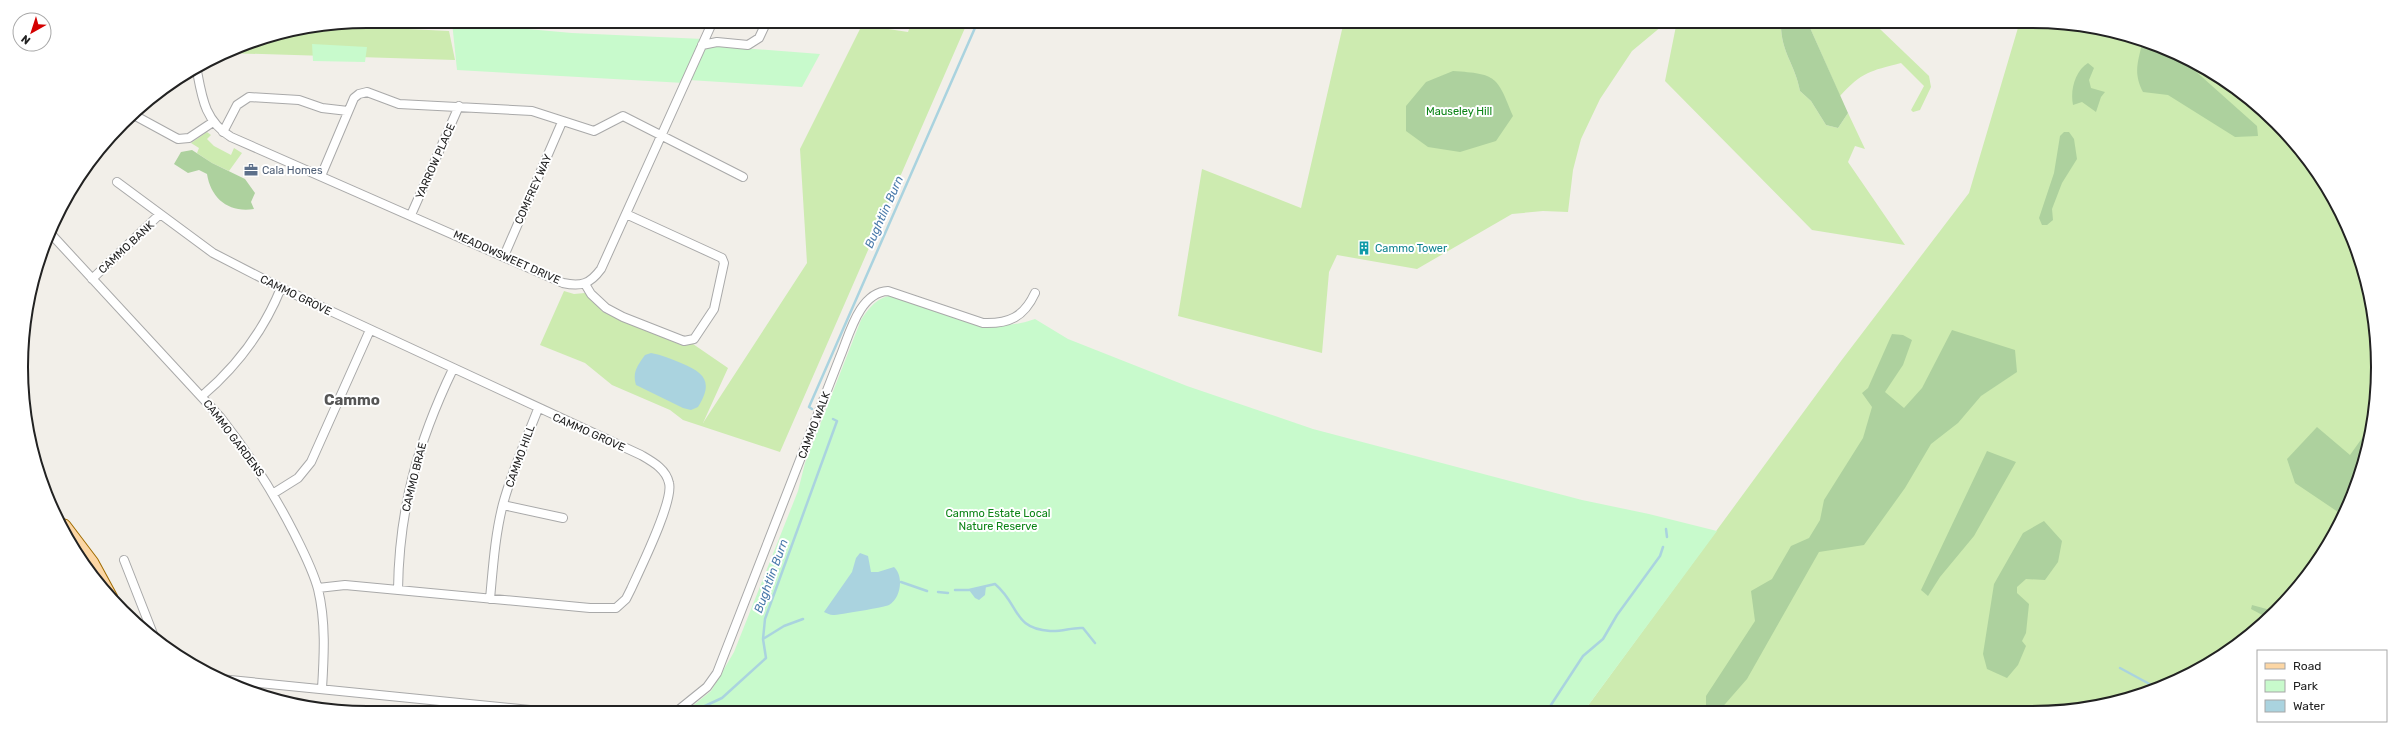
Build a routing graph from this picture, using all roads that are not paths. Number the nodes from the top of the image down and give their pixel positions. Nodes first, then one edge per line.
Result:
1 (710, 28) edge
2 (764, 28) edge
3 (702, 45) junction
4 (197, 73) edge
5 (459, 106) junction
6 (348, 111) junction
7 (138, 117) edge
8 (213, 122) junction
9 (562, 122) junction
10 (223, 132) junction
11 (662, 135) junction
12 (321, 176) junction
13 (743, 177) dead end
14 (117, 182) dead end
15 (160, 214) junction
16 (626, 214) junction
17 (411, 215) junction
18 (54, 237) edge
19 (504, 256) junction
20 (92, 279) junction
21 (585, 284) junction
22 (281, 288) junction
23 (1035, 293) dead end
24 (370, 330) junction
25 (453, 369) junction
26 (202, 396) junction
27 (538, 409) junction
28 (274, 493) junction
29 (503, 505) junction
30 (563, 518) dead end
31 (80, 547) edge
32 (124, 560) dead end
33 (96, 570) edge
34 (318, 588) junction
35 (398, 590) junction
36 (490, 599) junction
37 (151, 628) edge
38 (239, 681) edge
39 (322, 689) junction
40 (491, 706) edge
41 (684, 706) edge

1 - 3 street
2 - 3 street
3 - 11 street
4 - 8 street, MEADOWSWEET DRIVE
5 - 6 street
5 - 9 street
5 - 17 street, YARROW PLACE
6 - 10 street
6 - 12 street
7 - 8 street
8 - 10 street, MEADOWSWEET DRIVE
9 - 11 street
9 - 19 street, COMFREY WAY
10 - 12 street, MEADOWSWEET DRIVE
11 - 13 street
11 - 16 street
12 - 17 street, MEADOWSWEET DRIVE
14 - 15 street, CAMMO GROVE
15 - 20 street, CAMMO BANK
15 - 22 street, CAMMO GROVE
16 - 21 street
16 - 21 street
17 - 19 street, MEADOWSWEET DRIVE
18 - 20 street, CAMMO GARDENS
19 - 21 street, MEADOWSWEET DRIVE
20 - 26 street, CAMMO GARDENS
22 - 24 street, CAMMO GROVE
22 - 26 street
23 - 41 street, CAMMO WALK
24 - 25 street, CAMMO GROVE
24 - 28 street
25 - 27 street, CAMMO GROVE
25 - 35 street, CAMMO BRAE
26 - 28 street, CAMMO GARDENS
27 - 29 street, CAMMO HILL
27 - 36 street, CAMMO GROVE
28 - 34 street, CAMMO GARDENS
29 - 30 street
29 - 36 street, CAMMO HILL
31 - 33 main road
32 - 37 street
34 - 35 street, CAMMO GROVE
34 - 39 street, CAMMO GARDENS
35 - 36 street, CAMMO GROVE
38 - 39 street
39 - 40 street

